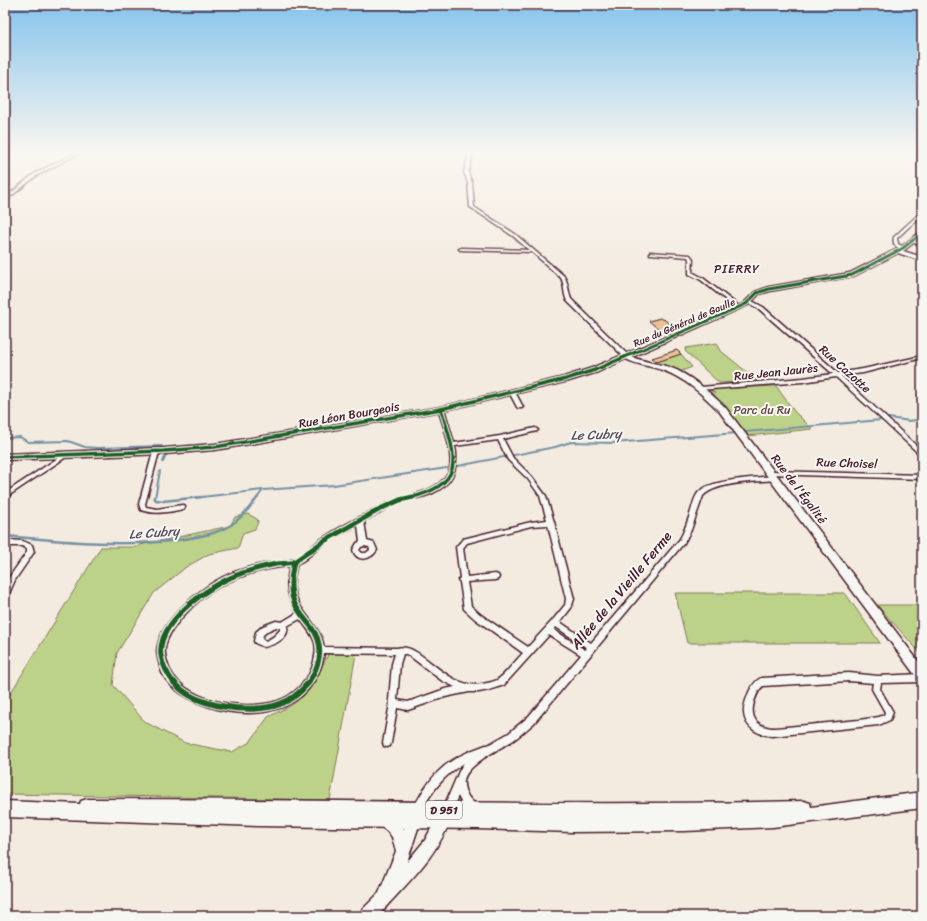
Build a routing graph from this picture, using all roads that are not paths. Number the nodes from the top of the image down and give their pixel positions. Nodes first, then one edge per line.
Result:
1 (471, 196) edge
2 (922, 213) edge
3 (921, 235) edge
4 (912, 241) junction
5 (922, 244) edge
6 (526, 246) junction
7 (461, 249) dead end
8 (900, 249) junction
9 (521, 250) junction
10 (531, 251) junction
11 (651, 253) dead end
12 (922, 259) edge
13 (750, 302) junction
14 (738, 307) junction
15 (626, 356) junction
16 (922, 357) edge
17 (837, 375) junction
18 (701, 389) junction
19 (512, 392) junction
20 (520, 407) dead end
21 (441, 409) junction
22 (535, 430) dead end
23 (500, 438) junction
24 (452, 445) junction
25 (156, 452) junction
26 (67, 454) junction
27 (922, 456) edge
28 (5, 457) edge
29 (773, 475) junction
30 (922, 477) edge
31 (5, 496) edge
32 (182, 507) dead end
33 (361, 520) junction
34 (551, 522) junction
35 (5, 543) edge
36 (364, 543) dead end
37 (294, 562) junction
38 (495, 577) dead end
39 (462, 580) junction
40 (5, 594) edge
41 (302, 614) junction
42 (555, 623) junction
43 (283, 625) dead end
44 (548, 630) junction
45 (591, 647) junction
46 (321, 650) junction
47 (400, 650) junction
48 (528, 652) junction
49 (585, 654) junction
50 (922, 675) edge
51 (922, 678) edge
52 (878, 680) junction
53 (467, 689) junction
54 (394, 703) junction
55 (387, 743) dead end
56 (493, 747) junction
57 (461, 777) junction
58 (922, 800) edge
59 (876, 807) junction
60 (8, 809) edge
61 (477, 810) junction
62 (607, 811) junction
63 (415, 815) junction
64 (445, 815) junction
65 (258, 818) junction
66 (382, 820) junction
67 (402, 857) junction
68 (382, 898) junction
69 (368, 916) edge

1 - 6 street
2 - 8 street
3 - 4 street, Rue du Général de Gaulle
4 - 5 street
4 - 8 street, Rue du Général de Gaulle
6 - 9 street
6 - 10 street
7 - 9 street
8 - 12 street
8 - 13 street, Rue du Général de Gaulle
9 - 10 street
10 - 15 street
11 - 14 street
13 - 14 street, Rue du Général de Gaulle
13 - 17 street, Rue Cazotte
14 - 15 street, Rue du Général de Gaulle
15 - 18 street, Rue de l'Égalité
15 - 19 street, Rue Léon Bourgeois
16 - 17 street, Rue Jean Jaurès
17 - 18 street, Rue Jean Jaurès
17 - 27 street, Rue Cazotte
18 - 29 street, Rue de l'Égalité
19 - 20 street
19 - 21 street, Rue Léon Bourgeois
21 - 24 street
21 - 25 street, Rue Léon Bourgeois
22 - 23 street
23 - 24 street
23 - 34 street
24 - 33 street
25 - 26 street, Rue Léon Bourgeois
25 - 32 street
26 - 28 street, Rue Léon Bourgeois
26 - 31 street
29 - 30 street, Rue Choisel
29 - 45 street, Allée de la Vieille Ferme
29 - 50 street, Rue de l'Égalité
33 - 36 street
33 - 37 street
34 - 39 street
34 - 42 street
35 - 40 street
37 - 41 street
37 - 46 street
38 - 39 street
39 - 48 street
41 - 43 street
41 - 46 street
42 - 44 street
42 - 45 street
44 - 48 street
44 - 49 street
45 - 49 street, Allée de la Vieille Ferme
46 - 47 street
47 - 53 street
47 - 54 street
48 - 53 street
49 - 56 street, Allée de la Vieille Ferme
51 - 52 street
52 - 52 street
53 - 54 street
54 - 55 street
56 - 57 street, Allée de la Vieille Ferme
56 - 63 street, Allée de la Vieille Ferme
57 - 61 street
57 - 64 street, Allée de la Vieille Ferme
58 - 59 main road, D 951
59 - 62 main road, D 951
59 - 64 main road, D 951
60 - 63 main road, D 951
60 - 65 main road, D 951
61 - 62 main road, D 951
61 - 64 main road, D 951
62 - 64 main road, D 951
63 - 64 main road, D 951
63 - 65 main road, D 951
63 - 66 main road, D 951
63 - 67 street
64 - 68 street
65 - 66 main road, D 951
66 - 67 street
67 - 68 street
68 - 69 street

